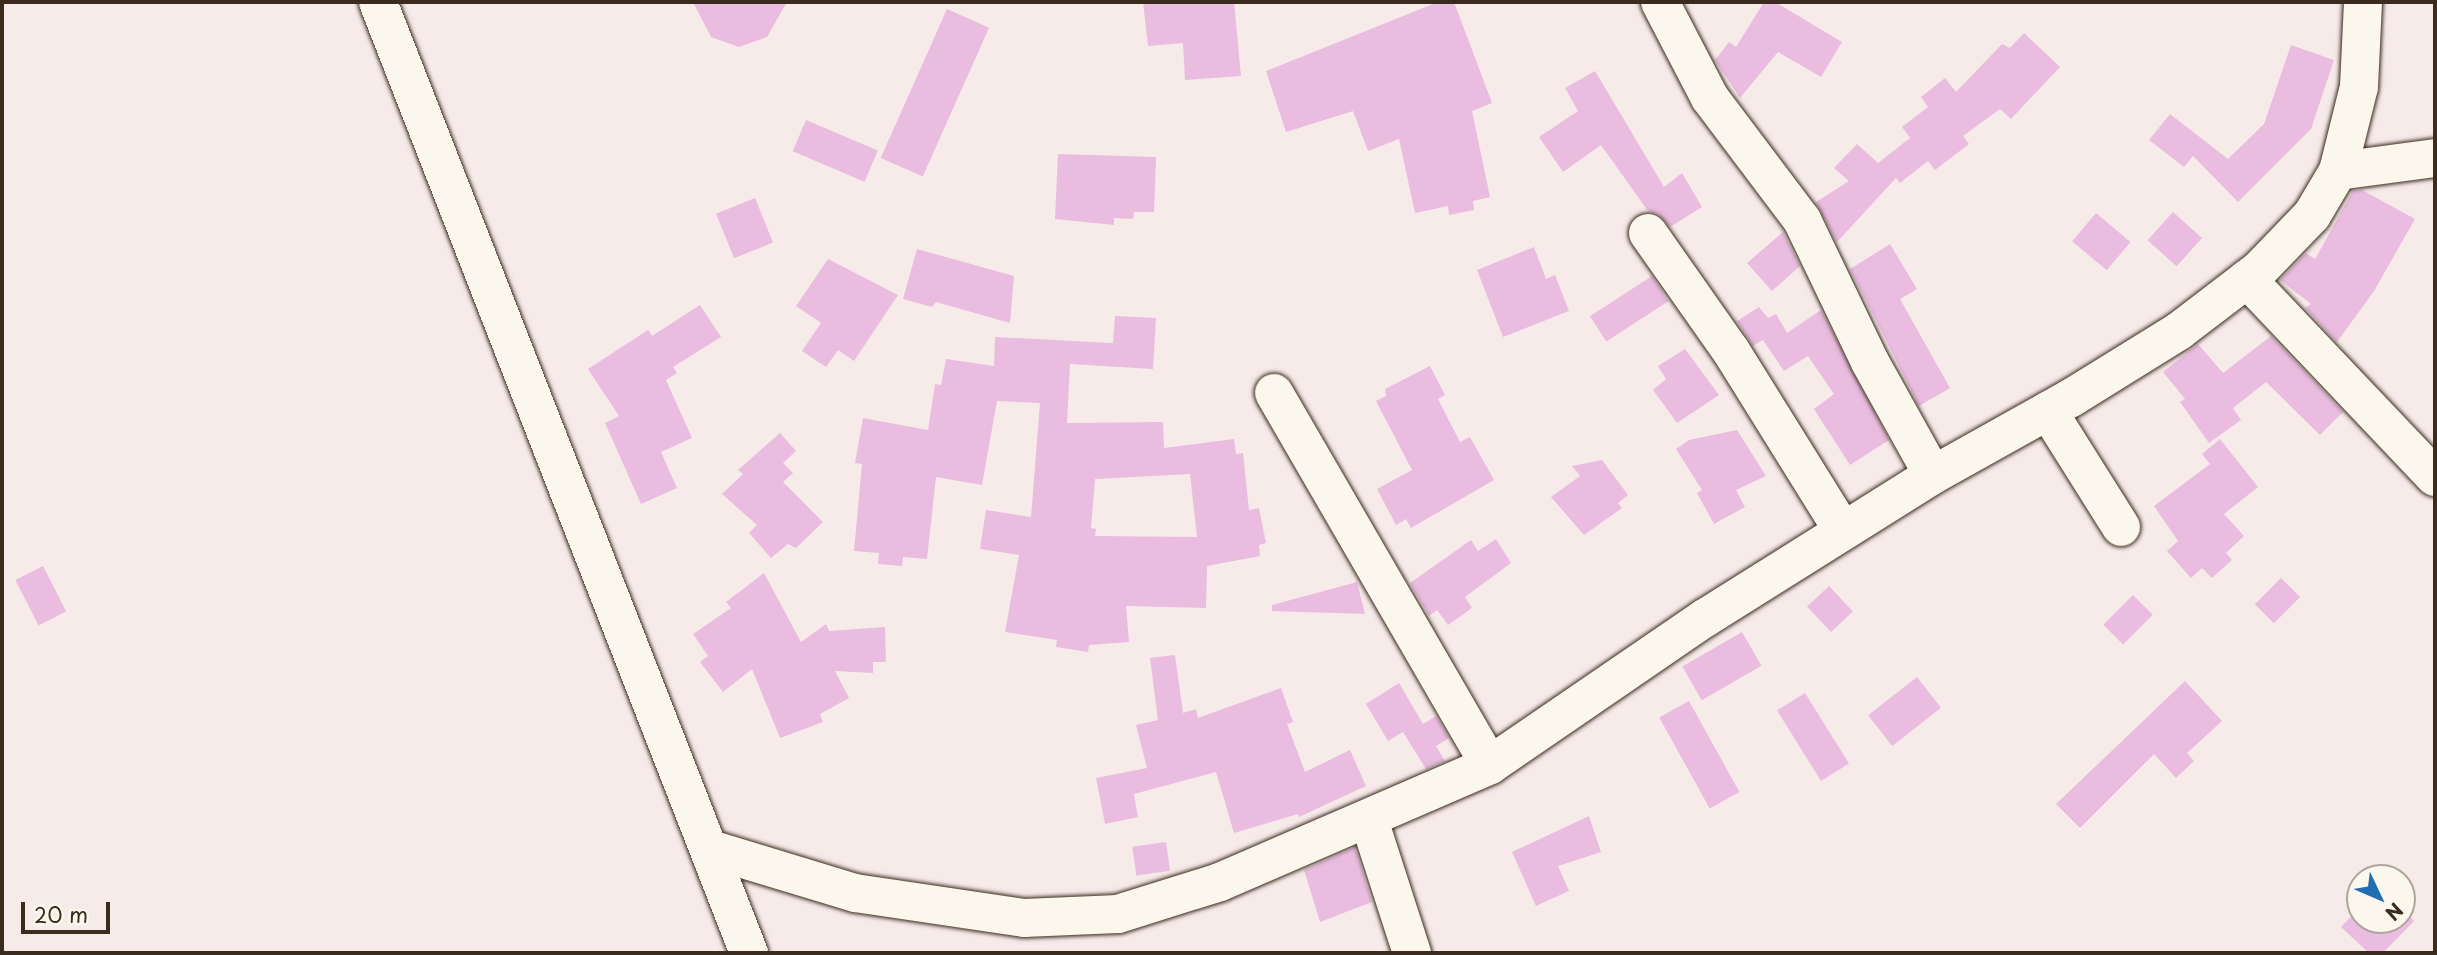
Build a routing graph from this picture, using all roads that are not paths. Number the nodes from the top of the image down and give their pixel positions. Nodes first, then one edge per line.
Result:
1 (378, 2) edge
2 (1660, 2) edge
3 (2364, 2) edge
4 (2435, 158) edge
5 (2338, 171) junction
6 (1648, 233) dead end
7 (2247, 279) junction
8 (1274, 393) dead end
9 (2048, 411) junction
10 (1933, 475) junction
11 (2435, 477) edge
12 (2121, 527) dead end
13 (1843, 531) junction
14 (1490, 765) junction
15 (1369, 820) junction
16 (709, 849) junction
17 (749, 953) edge
18 (1412, 953) edge

1 - 16 street
2 - 10 street
3 - 5 street
4 - 5 street
5 - 7 street
6 - 13 street
7 - 9 street
7 - 11 street
8 - 14 street
9 - 10 street
9 - 12 street
10 - 13 street
13 - 14 street
14 - 15 street
15 - 16 street
15 - 18 street
16 - 17 street

